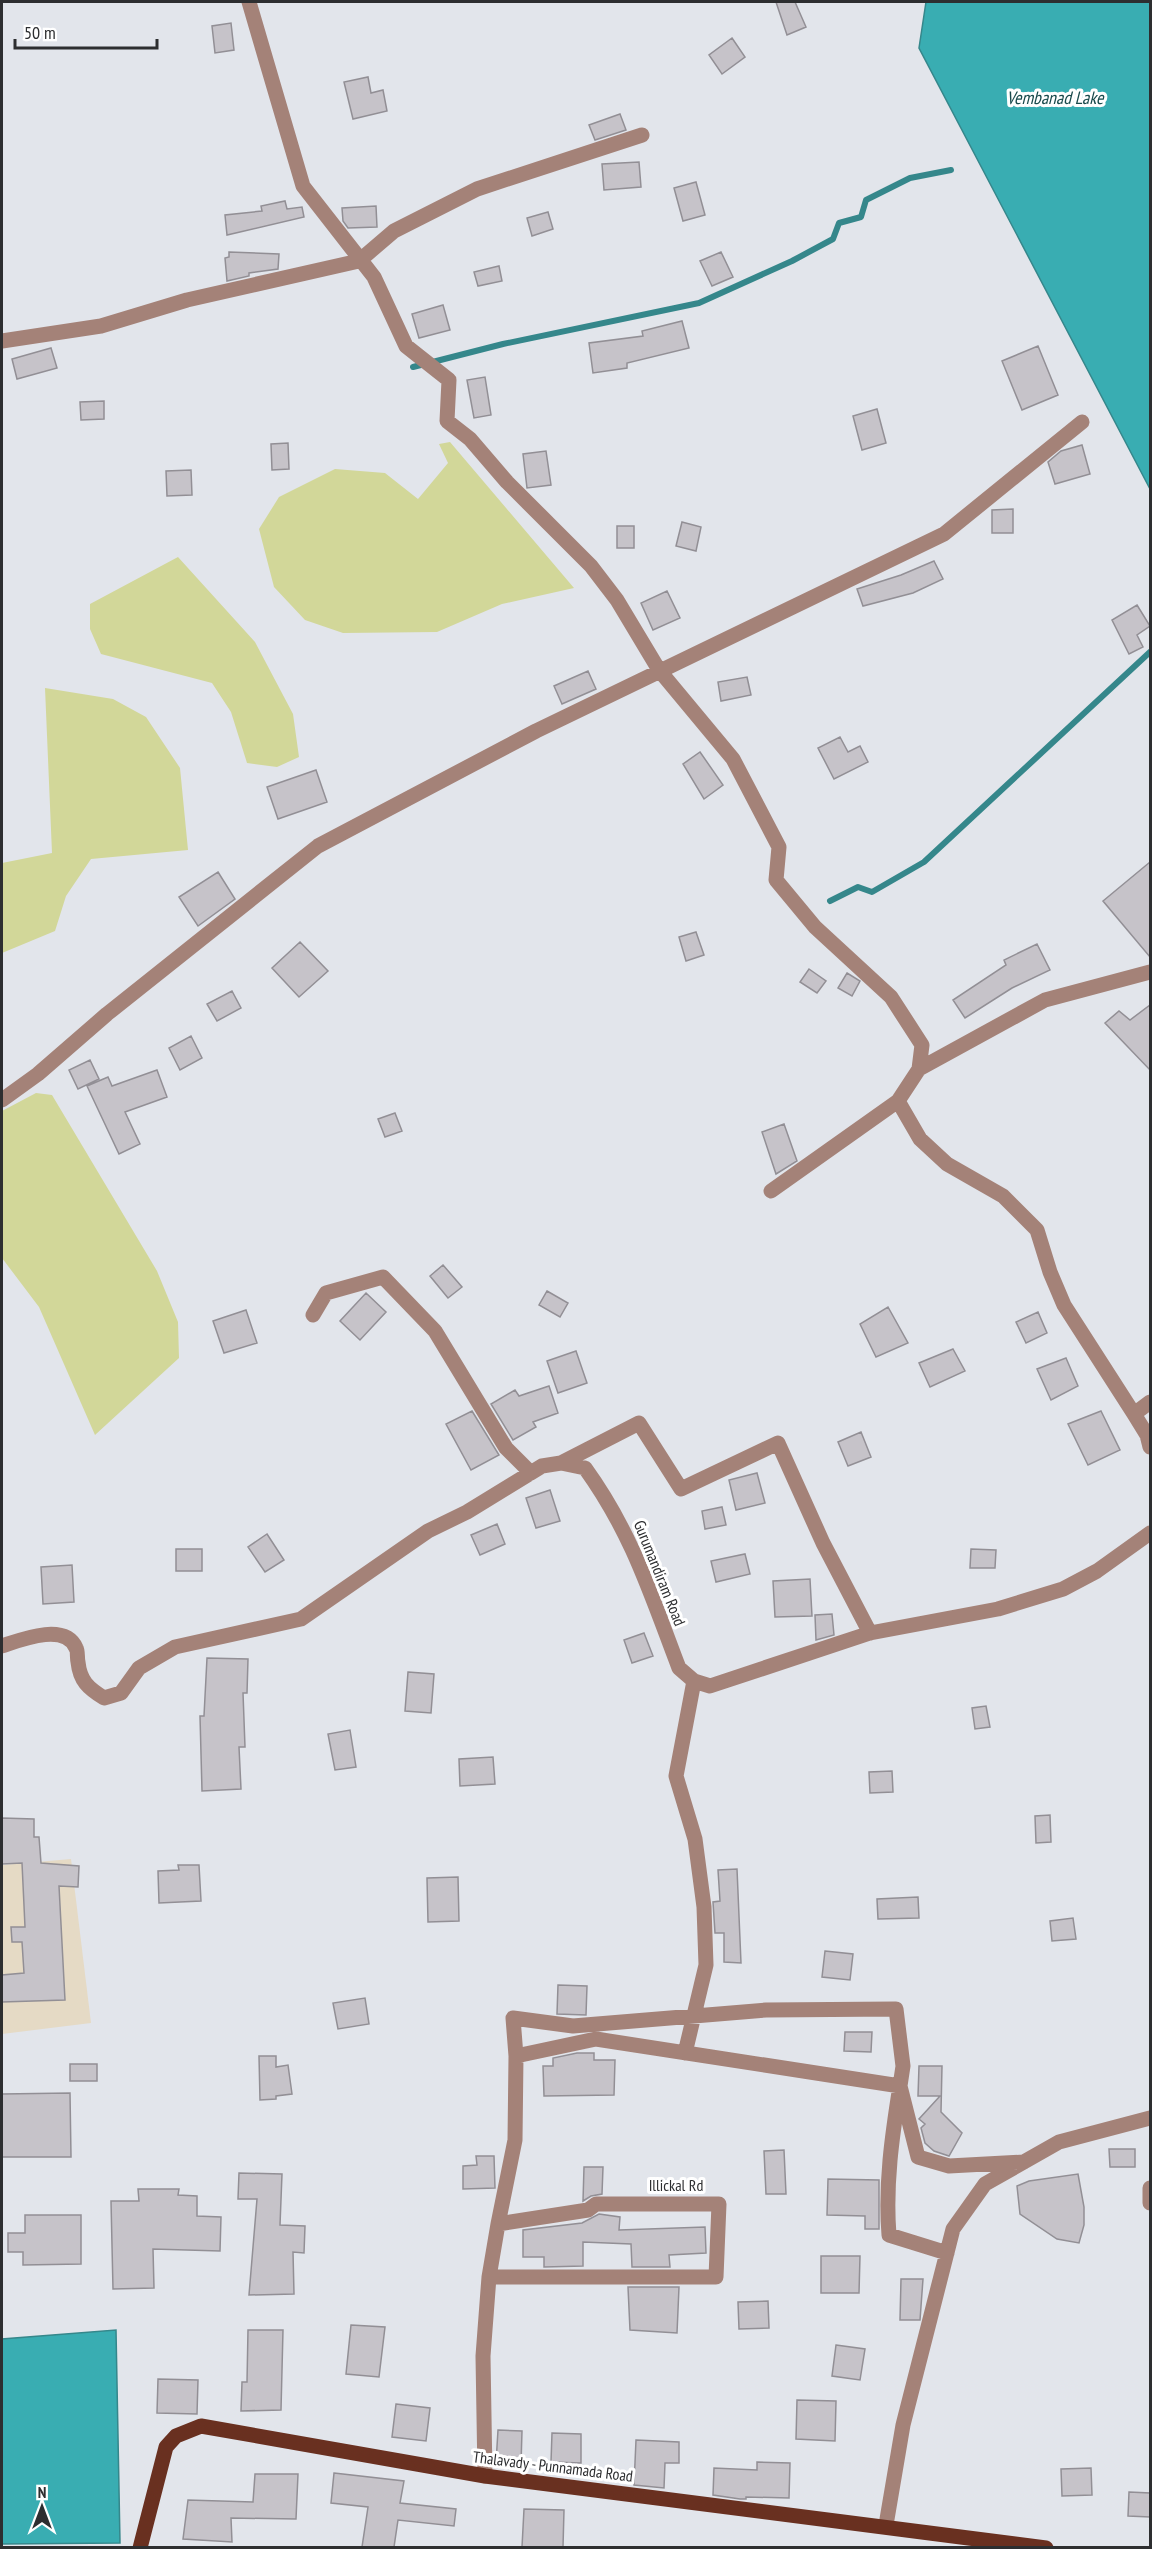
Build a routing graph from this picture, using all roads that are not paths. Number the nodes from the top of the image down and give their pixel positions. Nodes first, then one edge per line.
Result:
1 (249, 2) edge
2 (642, 135) dead end
3 (360, 261) junction
4 (2, 341) edge
5 (1082, 422) dead end
6 (659, 670) junction
7 (1150, 972) edge
8 (919, 1069) junction
9 (2, 1100) edge
10 (898, 1101) junction
11 (771, 1191) dead end
12 (313, 1315) dead end
13 (1150, 1402) edge
14 (1134, 1414) junction
15 (1150, 1447) edge
16 (561, 1463) junction
17 (531, 1473) junction
18 (1150, 1533) edge
19 (870, 1634) junction
20 (2, 1646) edge
21 (694, 1681) junction
22 (694, 2017) junction
23 (685, 2053) junction
24 (516, 2056) junction
25 (900, 2086) junction
26 (1150, 2118) edge
27 (1024, 2162) junction
28 (1150, 2188) edge
29 (1150, 2203) edge
30 (498, 2224) junction
31 (947, 2253) junction
32 (489, 2277) junction
33 (485, 2476) junction
34 (886, 2525) junction
35 (140, 2547) edge
36 (1046, 2547) edge

1 - 3 street
2 - 3 street
3 - 4 street
3 - 6 street
5 - 6 street
6 - 8 street
6 - 9 street
7 - 8 street
8 - 10 street
10 - 11 street
10 - 14 street
12 - 17 street
13 - 14 street
14 - 15 street
16 - 17 street
16 - 19 street
16 - 21 street, Gurumandiram Road
17 - 20 street
18 - 19 street
19 - 21 street
21 - 22 street
22 - 23 street
22 - 24 street
22 - 25 street
23 - 24 street
23 - 25 street
24 - 30 street
25 - 27 street
25 - 31 street
26 - 27 street
27 - 31 street
28 - 29 street
30 - 32 street
30 - 32 street, Illickal Rd
31 - 34 street
32 - 33 street
33 - 34 main road, Thalavady - Punnamada Road
33 - 35 main road, Thalavady - Punnamada Road
34 - 36 main road, Thalavady - Punnamada Road

